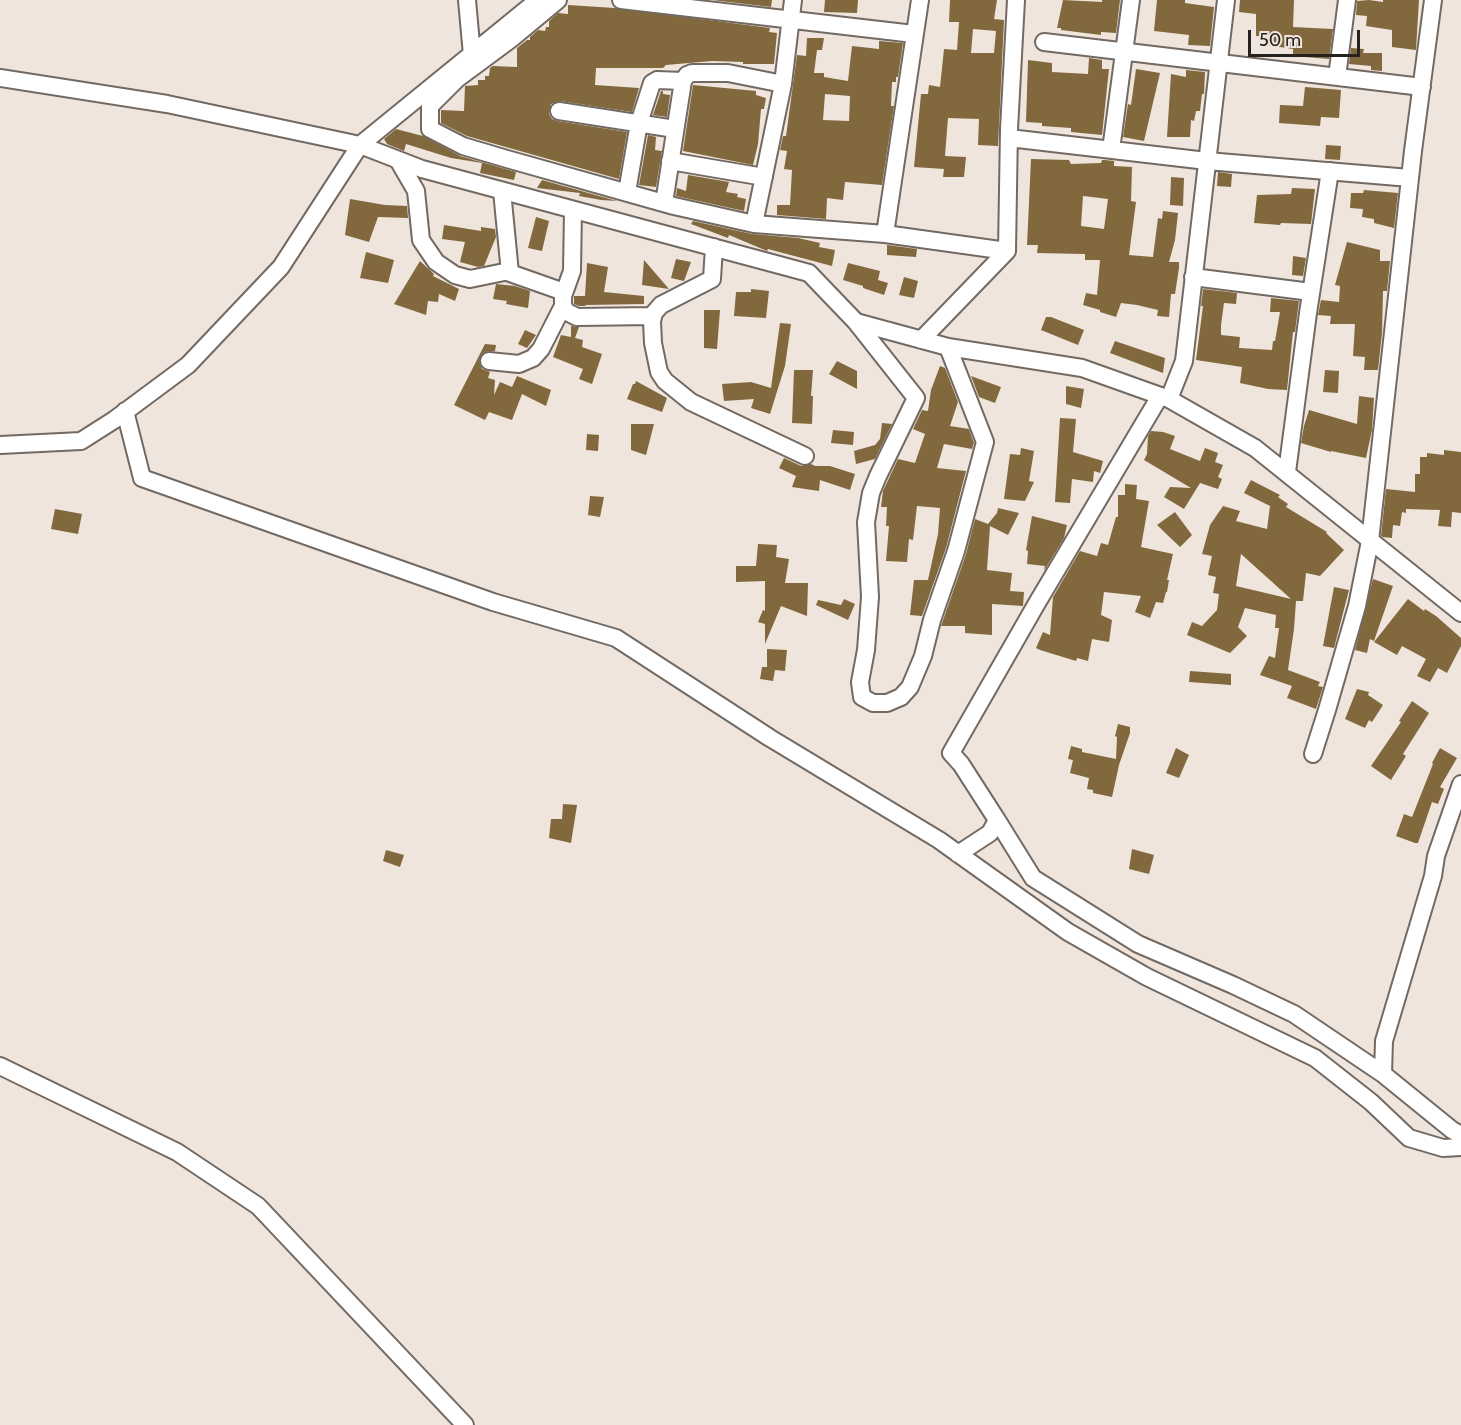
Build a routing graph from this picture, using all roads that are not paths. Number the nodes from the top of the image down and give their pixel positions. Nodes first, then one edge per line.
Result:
1 (466, 0) edge
2 (538, 0) edge
3 (558, 0) edge
4 (621, 0) edge
5 (793, 0) edge
6 (920, 0) edge
7 (1016, 0) edge
8 (1131, 0) edge
9 (1227, 0) edge
10 (1347, 0) edge
11 (1433, 0) edge
12 (790, 20) junction
13 (914, 34) junction
14 (1044, 42) dead end
15 (1124, 52) junction
16 (472, 56) junction
17 (1219, 63) junction
18 (1336, 77) junction
19 (0, 78) edge
20 (683, 81) junction
21 (783, 84) junction
22 (1422, 87) junction
23 (559, 111) dead end
24 (639, 123) junction
25 (675, 129) junction
26 (1009, 138) junction
27 (360, 146) junction
28 (1111, 150) junction
29 (398, 160) junction
30 (670, 161) junction
31 (1207, 161) junction
32 (1330, 171) junction
33 (764, 177) junction
34 (1410, 178) junction
35 (502, 190) junction
36 (627, 192) junction
37 (664, 203) junction
38 (573, 210) junction
39 (754, 224) junction
40 (885, 234) junction
41 (714, 248) junction
42 (1007, 251) junction
43 (509, 272) junction
44 (1193, 277) junction
45 (1311, 292) junction
46 (563, 299) junction
47 (653, 316) junction
48 (856, 322) junction
49 (921, 340) junction
50 (948, 347) junction
51 (489, 361) dead end
52 (1165, 397) junction
53 (125, 411) junction
54 (0, 445) edge
55 (804, 456) dead end
56 (1287, 472) junction
57 (1370, 541) junction
58 (1461, 613) edge
59 (1313, 754) dead end
60 (1461, 784) edge
61 (997, 820) junction
62 (957, 854) junction
63 (0, 1066) edge
64 (1383, 1074) junction
65 (1461, 1135) edge
66 (1461, 1147) edge
67 (465, 1425) edge

1 - 16 street
2 - 16 street
3 - 36 street
4 - 12 street
5 - 12 street
6 - 13 street
7 - 26 street
8 - 15 street
9 - 17 street
10 - 18 street
11 - 22 street
12 - 13 street
12 - 21 street
13 - 40 street
14 - 15 street
15 - 17 street
15 - 28 street
16 - 27 street
17 - 18 street
17 - 31 street
18 - 22 street
19 - 27 street
20 - 21 street
20 - 24 street
20 - 25 street
21 - 33 street
22 - 34 street
23 - 24 street
24 - 25 street
24 - 36 street
25 - 30 street
26 - 28 street
26 - 42 street
27 - 29 street
27 - 53 street
28 - 31 street
29 - 35 street
29 - 43 street
30 - 33 street
30 - 37 street
31 - 32 street
31 - 44 street
32 - 34 street
32 - 45 street
33 - 39 street
34 - 57 street
35 - 38 street
35 - 43 street
36 - 37 street
37 - 39 street
38 - 41 street
38 - 46 street
39 - 40 street
40 - 42 street
41 - 47 street
41 - 48 street
42 - 49 street
43 - 46 street
44 - 45 street
44 - 52 street
45 - 56 street
46 - 47 street
46 - 51 street
47 - 55 street
48 - 49 street
48 - 50 street
49 - 50 street
50 - 52 street
52 - 56 street
52 - 61 street
53 - 54 street
53 - 62 street
56 - 57 street
57 - 58 street
57 - 59 street
60 - 64 street
61 - 62 street
61 - 64 street
62 - 66 street
63 - 67 street
64 - 65 street

